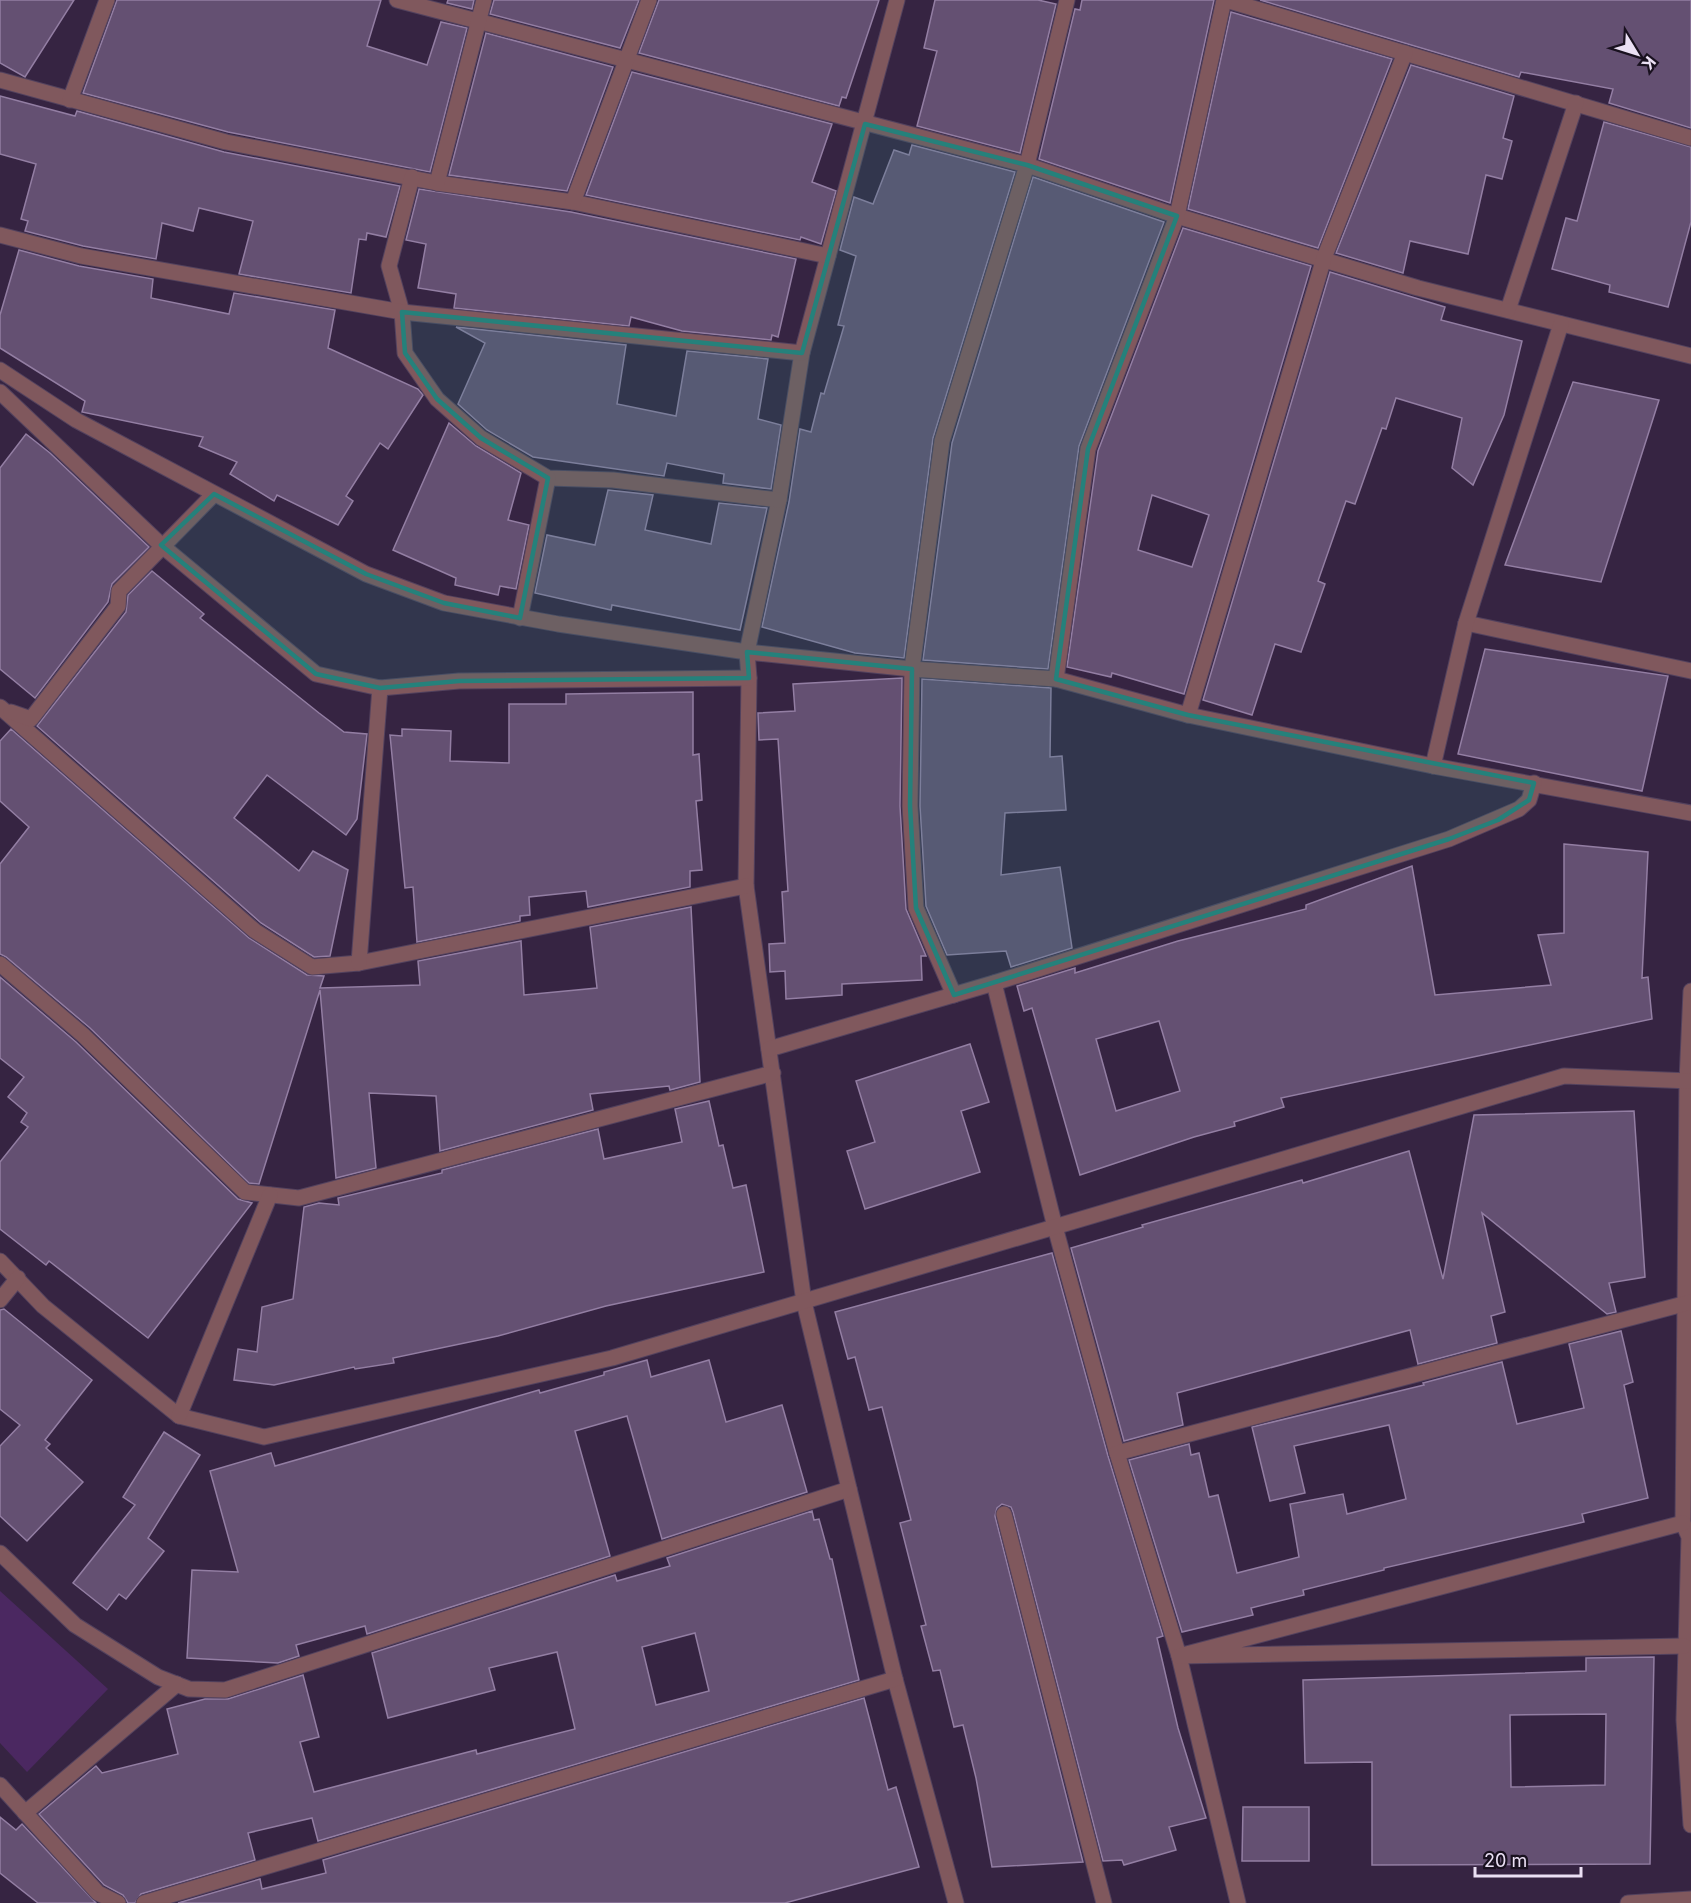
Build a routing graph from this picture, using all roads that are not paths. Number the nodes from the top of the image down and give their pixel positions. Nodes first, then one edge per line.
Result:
1 (107, 0) edge
2 (397, 0) edge
3 (484, 0) edge
4 (649, 0) edge
5 (897, 0) edge
6 (1067, 0) edge
7 (1225, 0) edge
8 (479, 21) junction
9 (1405, 53) junction
10 (626, 61) junction
11 (0, 81) edge
12 (70, 100) junction
13 (1576, 103) junction
14 (865, 124) junction
15 (1691, 138) edge
16 (1027, 165) junction
17 (412, 177) junction
18 (437, 183) junction
19 (573, 202) junction
20 (1177, 216) junction
21 (0, 235) edge
22 (828, 256) junction
23 (1324, 258) junction
24 (1508, 310) junction
25 (402, 312) junction
26 (1561, 324) junction
27 (802, 353) junction
28 (1691, 357) edge
29 (0, 370) edge
30 (0, 392) edge
31 (548, 478) junction
32 (214, 494) junction
33 (779, 500) junction
34 (161, 545) junction
35 (520, 618) junction
36 (1466, 623) junction
37 (747, 652) junction
38 (912, 669) junction
39 (1691, 671) edge
40 (749, 678) junction
41 (1056, 679) junction
42 (380, 688) junction
43 (0, 709) edge
44 (1188, 716) junction
45 (1433, 766) junction
46 (1534, 783) junction
47 (1691, 813) edge
48 (746, 886) junction
49 (358, 963) junction
50 (0, 964) edge
51 (994, 983) junction
52 (1691, 991) edge
53 (954, 995) junction
54 (769, 1049) junction
55 (772, 1073) junction
56 (1689, 1081) edge
57 (270, 1195) junction
58 (1055, 1227) junction
59 (0, 1262) edge
60 (18, 1278) junction
61 (0, 1300) edge
62 (1689, 1301) edge
63 (804, 1302) junction
64 (179, 1416) junction
65 (1117, 1453) junction
66 (849, 1489) junction
67 (1004, 1514) dead end
68 (1688, 1532) edge
69 (0, 1552) edge
70 (1684, 1646) junction
71 (1179, 1656) junction
72 (895, 1679) junction
73 (177, 1684) junction
74 (0, 1785) edge
75 (25, 1813) junction
76 (1690, 1818) edge
77 (1691, 1899) edge
78 (114, 1903) edge
79 (144, 1903) edge
80 (956, 1903) edge
81 (1104, 1903) edge
82 (1238, 1903) edge
83 (1628, 1903) edge

1 - 12 street
2 - 8 street
3 - 8 street
4 - 10 street
5 - 14 street
6 - 16 street
7 - 9 street
7 - 20 street
8 - 10 street
8 - 18 street
9 - 13 street
9 - 23 street
10 - 14 street
10 - 19 street
11 - 12 street
12 - 17 street
13 - 15 street
13 - 24 street
14 - 16 street
14 - 22 street
16 - 20 street
16 - 38 street
17 - 18 street
17 - 25 street
18 - 19 street
19 - 22 street
20 - 23 street
20 - 41 street
21 - 25 street
22 - 27 street
23 - 24 street
23 - 44 street
24 - 26 street
25 - 27 street
25 - 31 street
26 - 28 street
26 - 36 street
27 - 33 street
29 - 32 street
30 - 34 street
31 - 33 street
31 - 35 street
32 - 34 street
32 - 35 street
33 - 37 street
34 - 42 street
34 - 43 street
35 - 37 street
36 - 39 street
36 - 45 street
37 - 38 street
37 - 40 street
38 - 41 street
38 - 53 street
40 - 42 street
40 - 48 street
41 - 44 street
42 - 49 street
43 - 49 street
44 - 45 street
45 - 46 street
46 - 47 street
46 - 51 street
48 - 49 street
48 - 54 street
50 - 57 street
51 - 53 street
51 - 58 street
52 - 56 street
53 - 54 street
54 - 55 street
55 - 57 street
55 - 63 street
56 - 58 street
56 - 62 street
57 - 64 street
58 - 63 street
58 - 65 street
59 - 60 street
60 - 61 street
60 - 64 street
62 - 65 street
62 - 68 street
63 - 64 street
63 - 66 street
65 - 71 street
66 - 72 street
66 - 73 street
67 - 81 street
68 - 70 street
68 - 71 street
69 - 73 street
70 - 71 street
70 - 76 street
71 - 82 street
72 - 79 street
72 - 80 street
73 - 75 street
74 - 75 street
75 - 78 street
77 - 83 street

